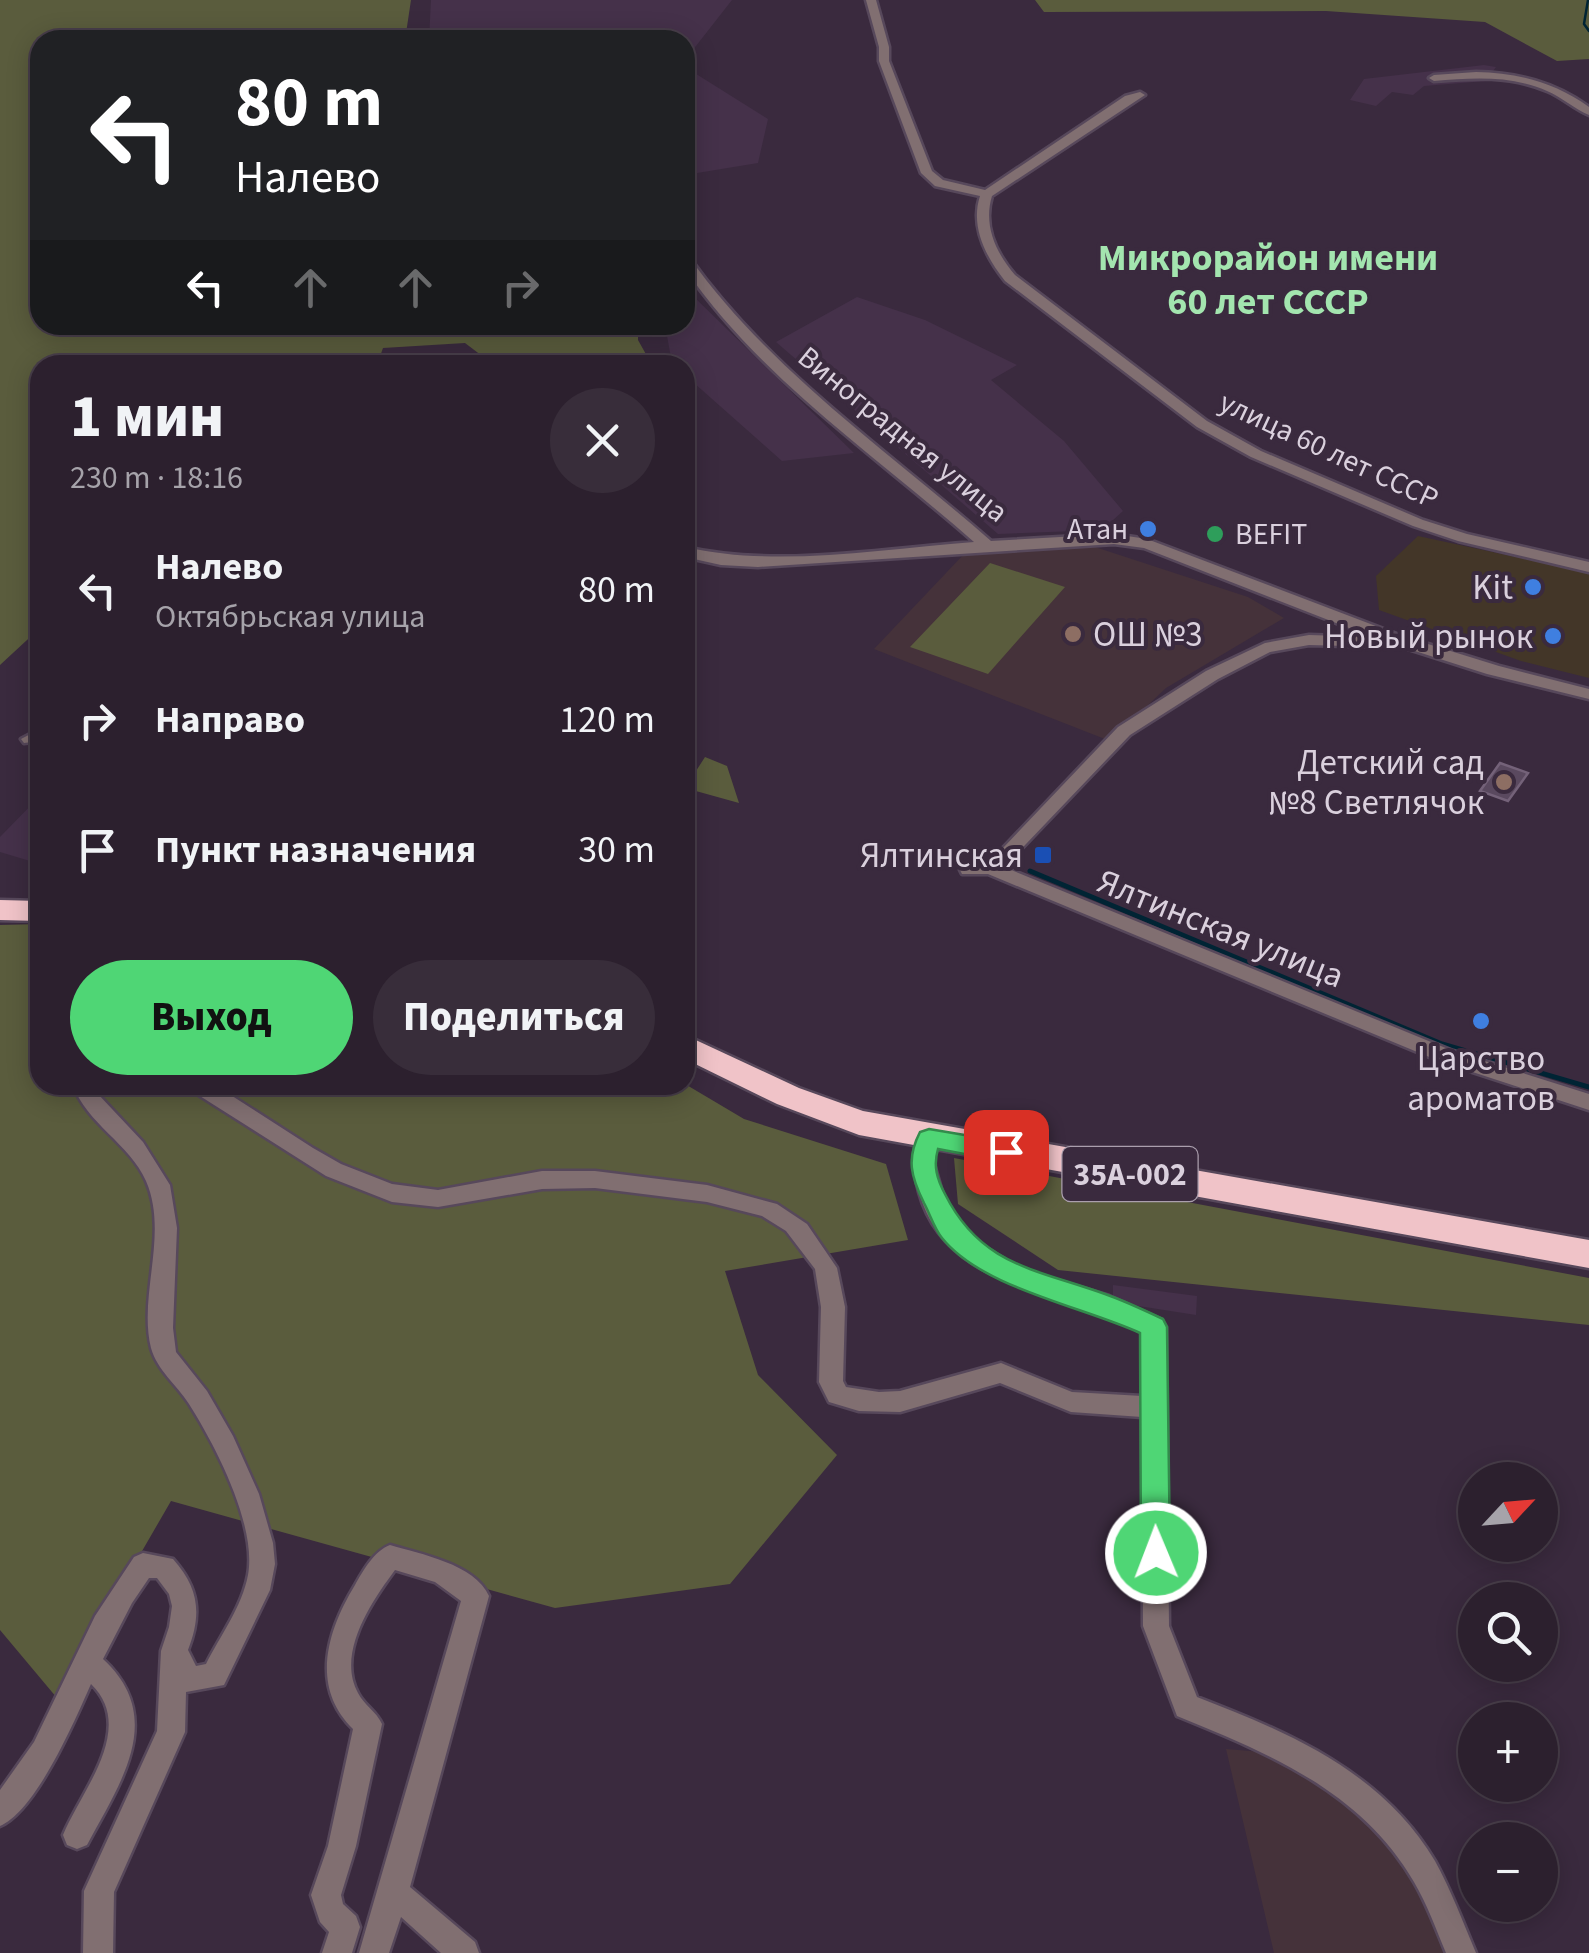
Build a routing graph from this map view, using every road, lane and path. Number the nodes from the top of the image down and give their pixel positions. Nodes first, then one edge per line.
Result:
1 (872, 0) edge
2 (1434, 78) dead end
3 (1140, 94) dead end
4 (1589, 112) edge
5 (987, 194) junction
6 (695, 276) edge
7 (987, 546) junction
8 (695, 554) edge
9 (1589, 567) edge
10 (1409, 644) junction
11 (1589, 694) edge
12 (0, 910) edge
13 (30, 911) edge
14 (695, 1051) edge
15 (87, 1095) edge
16 (215, 1095) edge
17 (1589, 1102) edge
18 (929, 1138) junction
19 (1589, 1254) edge
20 (1153, 1408) junction
21 (174, 1651) junction
22 (88, 1663) junction
23 (0, 1812) edge
24 (77, 1835) dead end
25 (394, 1892) junction
26 (98, 1953) edge
27 (338, 1953) edge
28 (374, 1953) edge
29 (464, 1953) edge
30 (1461, 1953) edge

1 - 5 street
2 - 4 street
3 - 5 street
5 - 9 street, улица 60 лет СССР
6 - 7 street, Виноградная улица
7 - 8 street
7 - 10 street, Виноградная улица
10 - 11 street, Виноградная улица
10 - 17 street, Ялтинская улица
12 - 13 highway
14 - 18 highway, 35А-002
15 - 21 street
16 - 20 street
18 - 19 highway, 35А-002
18 - 20 street
20 - 30 street
21 - 22 street
21 - 26 street
22 - 23 street
22 - 24 street
25 - 27 street
25 - 28 street
25 - 29 street

